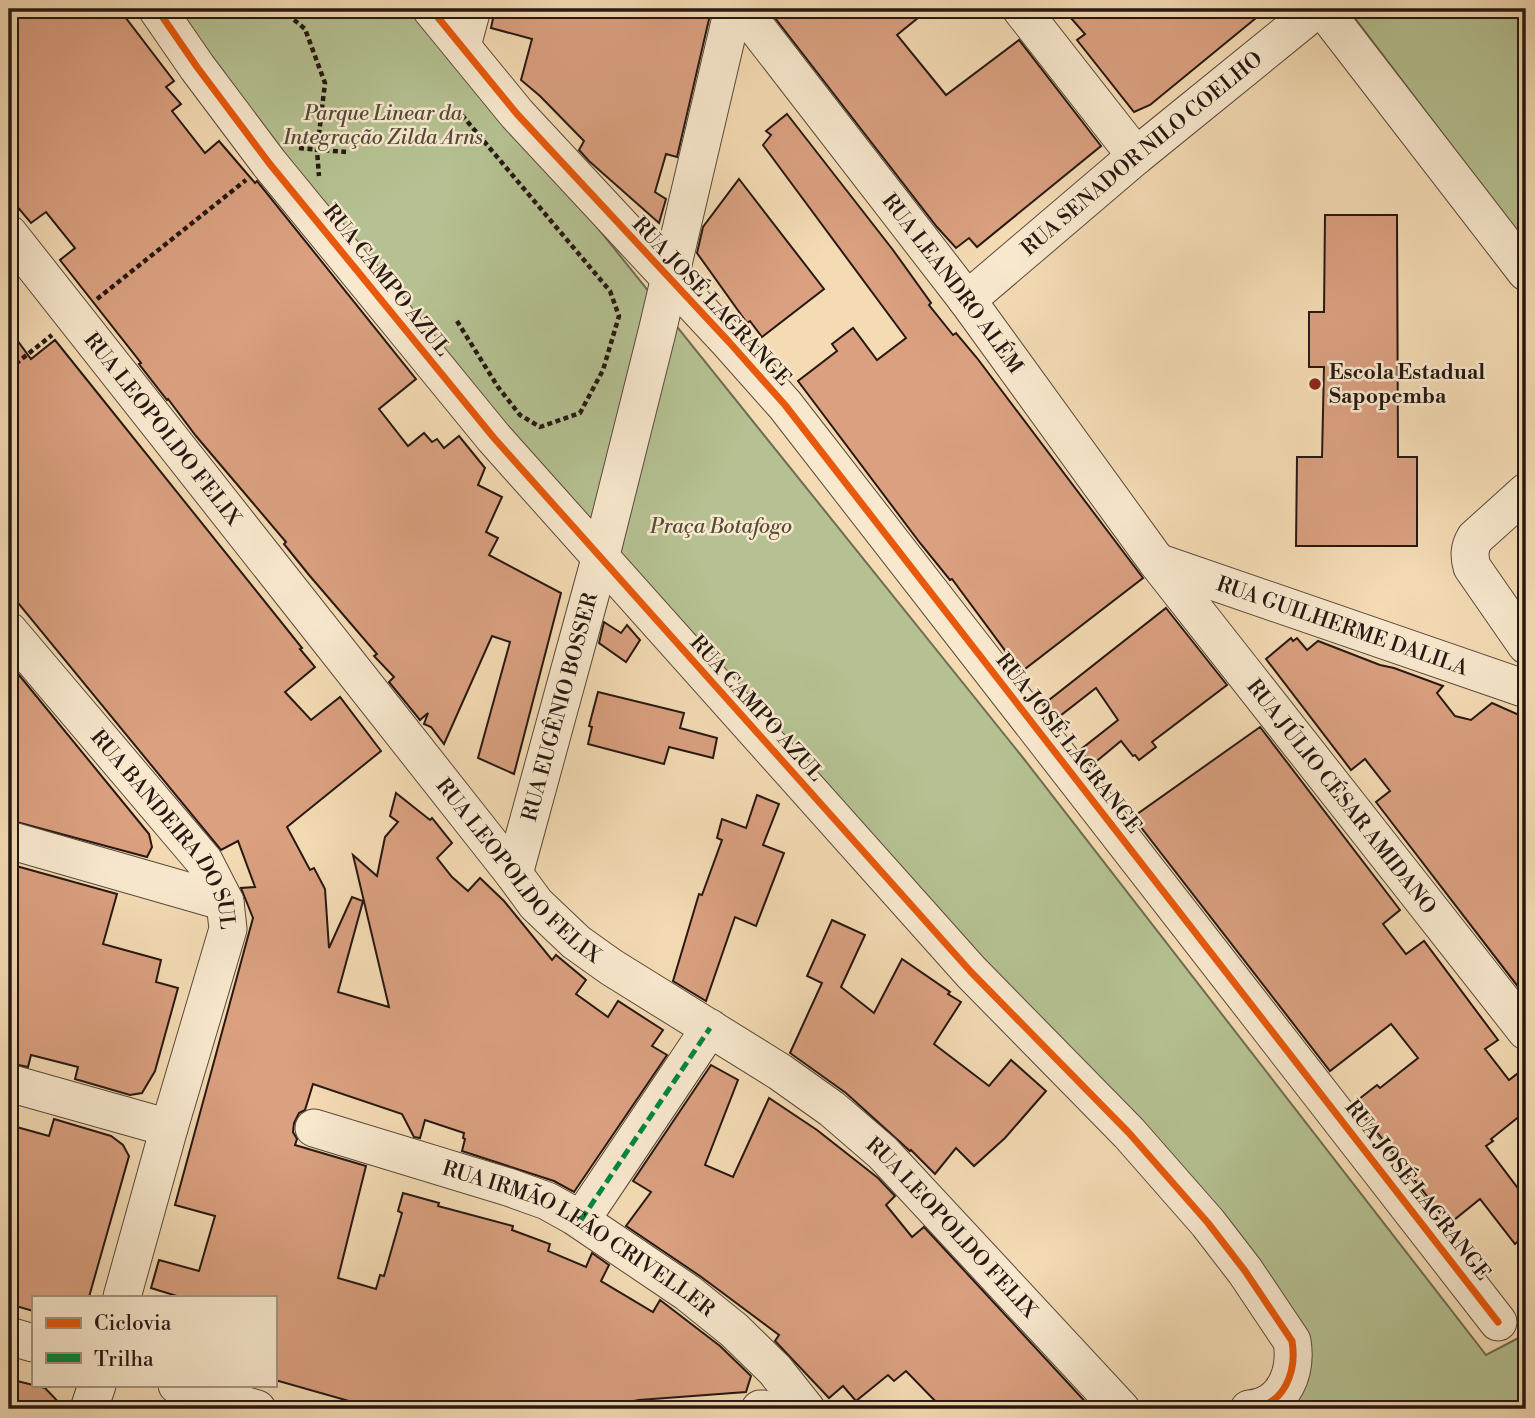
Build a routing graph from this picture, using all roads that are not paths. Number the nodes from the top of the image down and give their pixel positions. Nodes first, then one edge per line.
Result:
1 (157, 9) edge
2 (432, 9) edge
3 (472, 9) edge
4 (733, 9) edge
5 (742, 9) edge
6 (1021, 9) edge
7 (1317, 9) edge
8 (1323, 9) edge
9 (462, 46) junction
10 (1136, 156) junction
11 (9, 234) edge
12 (1526, 272) edge
13 (669, 278) junction
14 (967, 300) junction
15 (657, 332) junction
16 (729, 342) junction
17 (1526, 492) edge
18 (600, 559) junction
19 (1157, 562) junction
20 (9, 631) edge
21 (1526, 645) edge
22 (1526, 689) edge
23 (9, 840) edge
24 (514, 874) junction
25 (225, 902) junction
26 (710, 1028) junction
27 (1526, 1031) edge
28 (9, 1083) edge
29 (169, 1128) junction
30 (314, 1128) dead end
31 (581, 1220) junction
32 (122, 1296) edge
33 (1498, 1322) dead end
34 (9, 1336) edge
35 (32, 1343) edge
36 (97, 1386) edge
37 (180, 1386) edge
38 (89, 1409) edge
39 (257, 1409) edge
40 (806, 1409) edge
41 (1121, 1409) edge
42 (1249, 1409) edge

1 - 18 street, RUA CAMPO AZUL
2 - 9 street, RUA JOSÉ LAGRANGE
3 - 9 street
4 - 13 street, RUA EUGÊNIO BOSSER
5 - 14 street, RUA LEANDRO ALÉM
6 - 10 street
7 - 10 street, RUA SENADOR NILO COELHO
8 - 12 street
9 - 13 street, RUA JOSÉ LAGRANGE
10 - 14 street, RUA SENADOR NILO COELHO
11 - 24 street, RUA LEOPOLDO FELIX
13 - 15 street, RUA EUGÊNIO BOSSER
13 - 16 street, RUA JOSÉ LAGRANGE
14 - 19 street, RUA LEANDRO ALÉM
15 - 16 street
15 - 18 street, RUA EUGÊNIO BOSSER
16 - 33 street, RUA JOSÉ LAGRANGE
17 - 21 street
18 - 24 street, RUA EUGÊNIO BOSSER
18 - 42 street, RUA CAMPO AZUL
19 - 22 street, RUA GUILHERME DALILA
19 - 27 street, RUA JÚLIO CÉSAR AMIDANO
20 - 25 street, RUA BANDEIRA DO SUL
23 - 25 street
24 - 26 street, RUA LEOPOLDO FELIX
25 - 29 street, RUA BANDEIRA DO SUL
26 - 31 street
26 - 41 street, RUA LEOPOLDO FELIX
28 - 29 street
29 - 32 street, RUA BANDEIRA DO SUL
30 - 31 street, RUA IRMÃO LEÃO CRIVELLER
31 - 40 street, RUA IRMÃO LEÃO CRIVELLER
34 - 35 street
36 - 38 street
37 - 39 street

